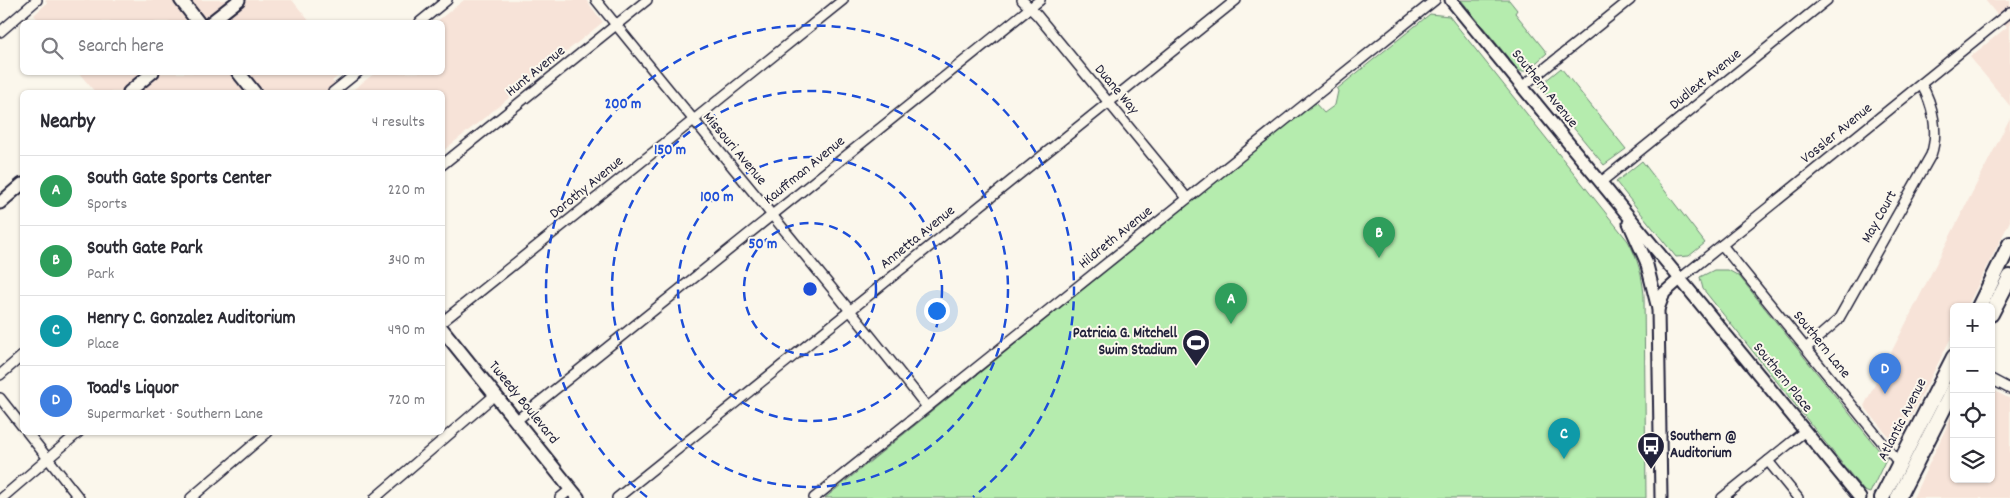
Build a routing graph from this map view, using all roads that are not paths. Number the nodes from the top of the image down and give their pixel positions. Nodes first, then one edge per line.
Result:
1 (37, 0) edge
2 (181, 0) edge
3 (239, 0) edge
4 (447, 0) edge
5 (596, 0) edge
6 (647, 0) edge
7 (843, 0) edge
8 (1022, 0) edge
9 (1040, 0) edge
10 (1236, 0) edge
11 (1435, 0) edge
12 (1451, 0) edge
13 (1630, 0) edge
14 (1827, 0) edge
15 (1030, 8) junction
16 (2010, 12) edge
17 (196, 20) edge
18 (214, 20) edge
19 (422, 20) edge
20 (616, 25) junction
21 (0, 32) edge
22 (149, 75) edge
23 (240, 75) edge
24 (354, 75) edge
25 (1921, 84) junction
26 (1523, 86) junction
27 (131, 90) edge
28 (252, 90) edge
29 (336, 90) edge
30 (1108, 103) junction
31 (693, 120) junction
32 (445, 163) edge
33 (1601, 182) junction
34 (20, 186) edge
35 (1614, 197) junction
36 (1187, 198) junction
37 (0, 203) edge
38 (772, 215) junction
39 (2010, 244) edge
40 (1722, 245) junction
41 (2010, 277) edge
42 (1681, 278) junction
43 (1981, 303) edge
44 (1995, 306) edge
45 (1658, 309) junction
46 (850, 310) junction
47 (445, 320) edge
48 (445, 333) edge
49 (1806, 348) junction
50 (20, 358) edge
51 (1950, 365) edge
52 (0, 376) edge
53 (1995, 382) edge
54 (2010, 389) edge
55 (1951, 393) edge
56 (495, 395) junction
57 (0, 398) edge
58 (928, 407) junction
59 (516, 420) junction
60 (20, 423) edge
61 (1805, 431) junction
62 (29, 435) edge
63 (76, 435) edge
64 (264, 435) edge
65 (48, 459) junction
66 (1768, 460) junction
67 (1899, 463) junction
68 (575, 493) edge
69 (2, 498) edge
70 (79, 498) edge
71 (191, 498) edge
72 (375, 498) edge
73 (560, 498) edge
74 (617, 498) edge
75 (814, 498) edge
76 (1661, 498) edge
77 (1722, 498) edge
78 (1798, 498) edge
79 (1860, 498) edge
80 (1882, 498) edge
81 (1898, 498) edge

1 - 21 street
2 - 17 main road
3 - 18 street
4 - 19 street
5 - 20 street, Missouri Avenue
6 - 20 street, Hunt Avenue
7 - 31 street, Dorothy Avenue
8 - 15 street, Duane Way
9 - 15 street, Kauffman Avenue
10 - 30 street, Annetta Avenue
11 - 36 street, Hildreth Avenue
12 - 26 street, Southern Avenue
13 - 26 street
14 - 33 street, Dudlext Avenue
15 - 30 street, Duane Way
15 - 38 street, Kauffman Avenue
16 - 25 street, Vossler Avenue
20 - 31 street, Missouri Avenue
20 - 32 street, Hunt Avenue
22 - 27 street
23 - 28 main road
24 - 29 street
25 - 40 street, Vossler Avenue
25 - 49 street, May Court
26 - 33 street, Southern Avenue
30 - 36 street, Duane Way
30 - 46 street, Annetta Avenue
31 - 38 street, Missouri Avenue
31 - 47 street, Dorothy Avenue
33 - 35 street, Southern Avenue
34 - 37 street
35 - 42 street, Southern Avenue
35 - 45 street, Southern Avenue
36 - 58 street, Hildreth Avenue
38 - 46 street, Missouri Avenue
38 - 59 street, Kauffman Avenue
39 - 43 main road
40 - 42 street, Vossler Avenue
40 - 49 street, Southern Lane
41 - 44 main road
42 - 45 street
42 - 61 street, Southern Place
45 - 76 street, Southern Avenue
46 - 58 street, Missouri Avenue
46 - 74 street, Annetta Avenue
48 - 56 main road, Tweedy Boulevard
49 - 67 street, Southern Lane
50 - 52 street
51 - 67 main road, Atlantic Avenue
53 - 54 street
55 - 81 main road, Atlantic Avenue
56 - 59 main road, Tweedy Boulevard
56 - 72 street
57 - 60 street
58 - 75 street, Hildreth Avenue
59 - 68 main road, Tweedy Boulevard
61 - 66 street
61 - 79 street, Southern Place
62 - 65 street
63 - 65 street
64 - 71 street
65 - 69 street
65 - 70 street
66 - 77 street
66 - 78 street
67 - 80 main road, Atlantic Avenue
68 - 73 street

